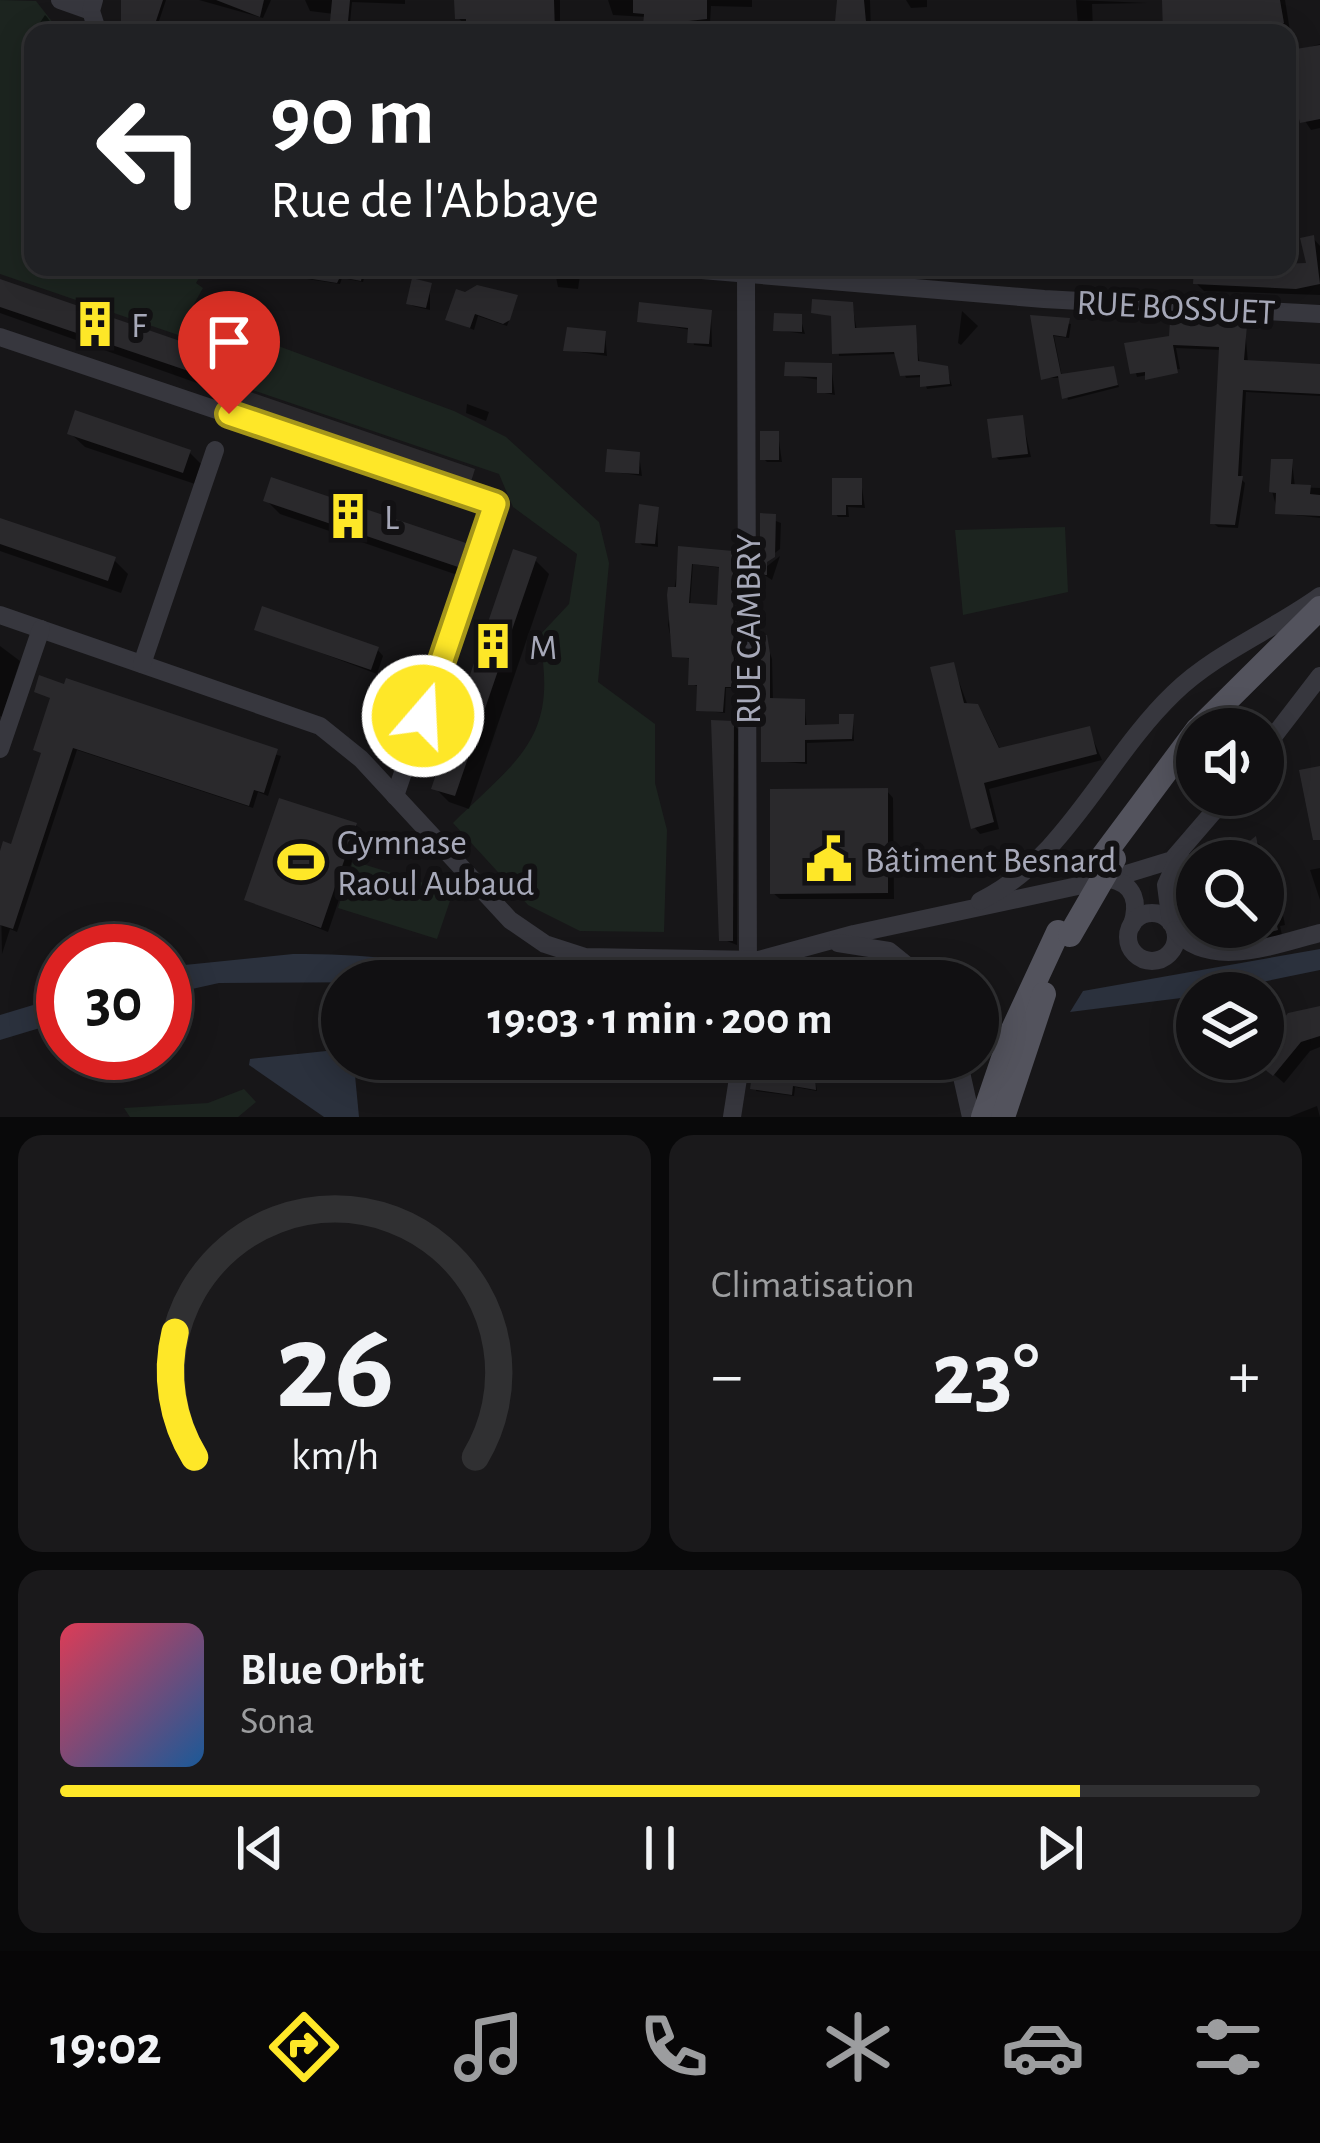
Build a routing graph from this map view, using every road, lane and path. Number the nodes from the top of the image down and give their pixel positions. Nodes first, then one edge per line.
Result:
1 (60, 0) edge
2 (92, 6) edge
3 (746, 276) joint
4 (1320, 314) edge
5 (0, 337) edge
6 (215, 450) dead end
7 (1320, 596) edge
8 (1320, 608) edge
9 (0, 615) edge
10 (1320, 624) edge
11 (41, 629) junction
12 (142, 664) junction
13 (1320, 676) edge
14 (1219, 708) edge
15 (1235, 708) edge
16 (1284, 723) edge
17 (0, 749) edge
18 (1176, 762) edge
19 (1176, 777) edge
20 (395, 796) junction
21 (1211, 816) edge
22 (1191, 840) edge
23 (1044, 855) junction
24 (1176, 855) edge
25 (1176, 863) edge
26 (1107, 867) junction
27 (1068, 888) junction
28 (966, 908) junction
29 (1132, 926) junction
30 (1173, 926) junction
31 (1320, 933) edge
32 (1064, 934) junction
33 (815, 944) junction
34 (614, 960) edge
35 (748, 960) edge
36 (779, 960) edge
37 (902, 960) edge
38 (738, 1080) edge
39 (962, 1080) edge
40 (732, 1117) edge
41 (970, 1117) edge
42 (983, 1117) edge
43 (1003, 1117) edge

1 - 2 street
3 - 4 street, RUE BOSSUET
3 - 35 street, RUE CAMBRY
5 - 20 street
6 - 12 street
7 - 23 street
8 - 14 main road
9 - 11 street
10 - 15 main road
11 - 12 street
11 - 17 street
12 - 20 street
13 - 16 street
18 - 26 main road
19 - 26 main road
20 - 34 street
21 - 22 street
23 - 27 street
23 - 28 street
24 - 26 street
25 - 30 street
26 - 27 street
26 - 29 street
26 - 32 main road, bridge
27 - 28 street
28 - 33 street
29 - 30 street
29 - 30 street
30 - 31 street
32 - 42 main road
32 - 43 main road
33 - 36 street
33 - 37 street
38 - 40 street
39 - 41 street

